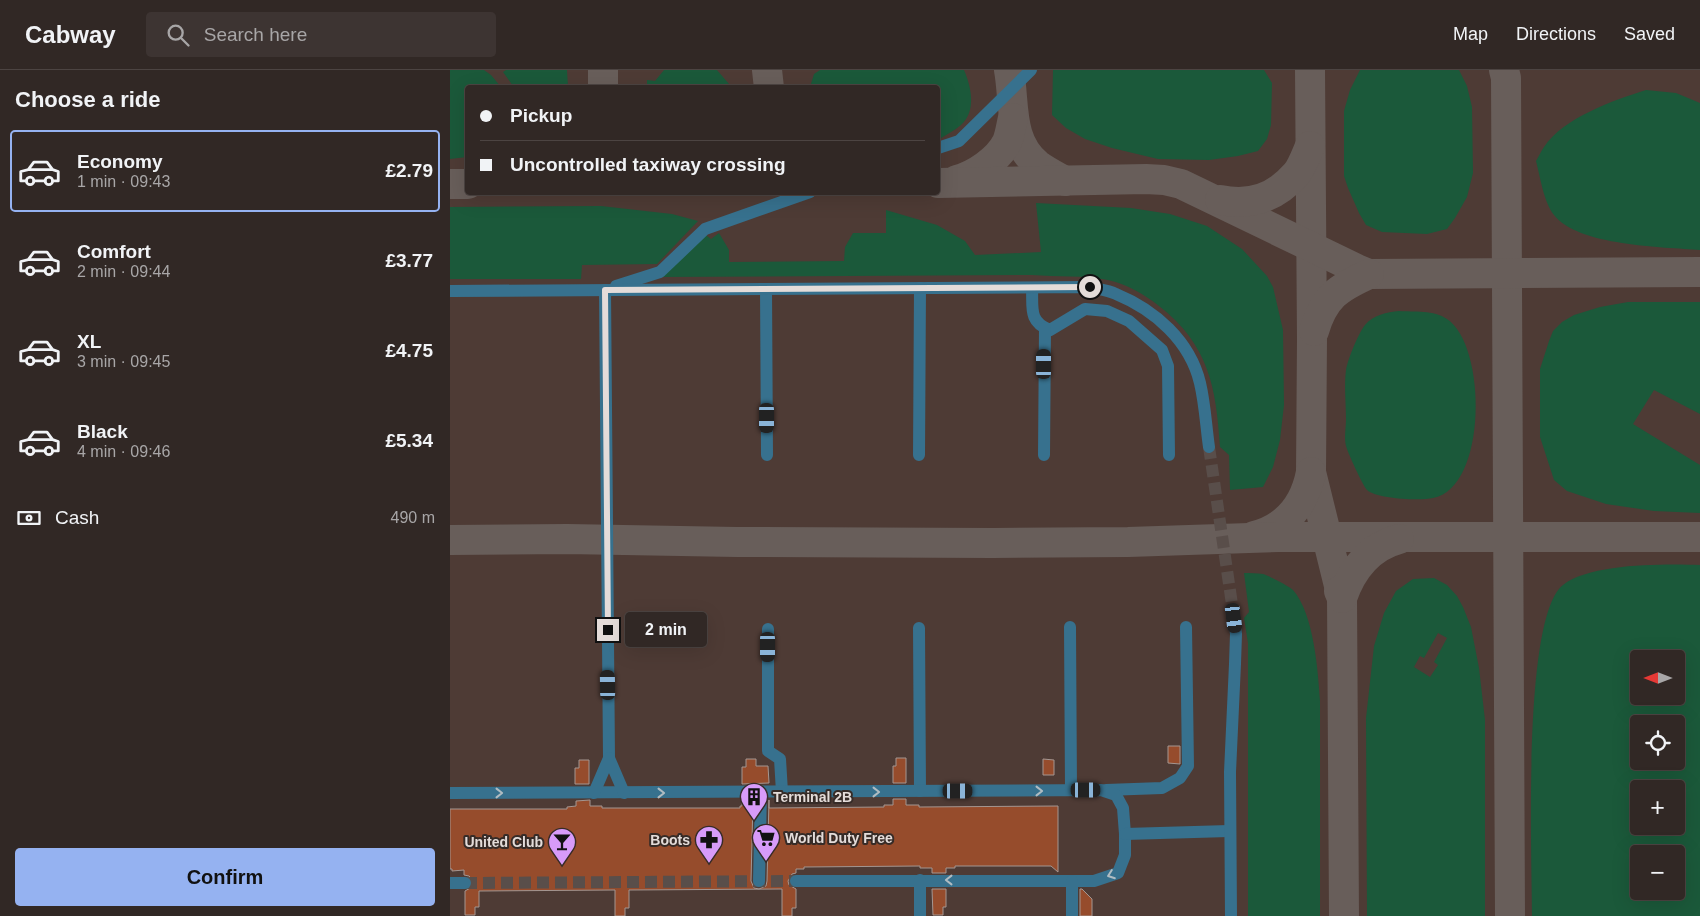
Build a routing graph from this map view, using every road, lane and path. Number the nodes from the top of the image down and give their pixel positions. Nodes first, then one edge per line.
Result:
1 (1031, 70) edge
2 (940, 147) edge
3 (801, 195) edge
4 (920, 288) junction
5 (1032, 288) junction
6 (766, 289) junction
7 (605, 290) junction
8 (450, 291) edge
9 (1045, 328) junction
10 (1209, 447) tunnel mouth
11 (767, 455) dead end
12 (919, 455) dead end
13 (1044, 455) dead end
14 (1169, 455) dead end
15 (1234, 618) tunnel mouth
16 (1070, 627) dead end
17 (1186, 627) dead end
18 (919, 628) dead end
19 (768, 629) dead end
20 (609, 758) junction
21 (1071, 790) junction
22 (1101, 790) junction
23 (920, 791) junction
24 (761, 792) junction
25 (782, 792) junction
26 (450, 793) edge
27 (594, 793) junction
28 (624, 793) junction
29 (1229, 831) junction
30 (1125, 834) junction
31 (920, 880) junction
32 (759, 881) dead end
33 (796, 881) tunnel mouth
34 (1072, 881) junction
35 (450, 883) edge
36 (464, 883) tunnel mouth
37 (920, 916) edge
38 (1072, 916) edge
39 (1231, 916) edge

1 - 2 lane
3 - 7 lane
4 - 5 lane
4 - 6 lane
4 - 12 lane
5 - 9 lane
5 - 10 lane
6 - 7 lane
6 - 11 lane
7 - 8 lane
7 - 20 lane
9 - 13 lane
9 - 14 lane
15 - 29 lane
16 - 21 lane
17 - 22 lane
18 - 23 lane
19 - 25 lane
20 - 27 lane
20 - 28 lane
21 - 22 lane
23 -> 21 lane
22 - 30 lane
25 -> 23 lane
24 - 25 lane
28 -> 24 lane
24 - 32 lane
26 -> 27 lane
27 - 28 lane
29 - 30 lane
29 - 39 lane
30 -> 34 lane
31 - 33 lane
34 -> 31 lane
31 - 37 lane
34 - 38 lane
35 - 36 lane

